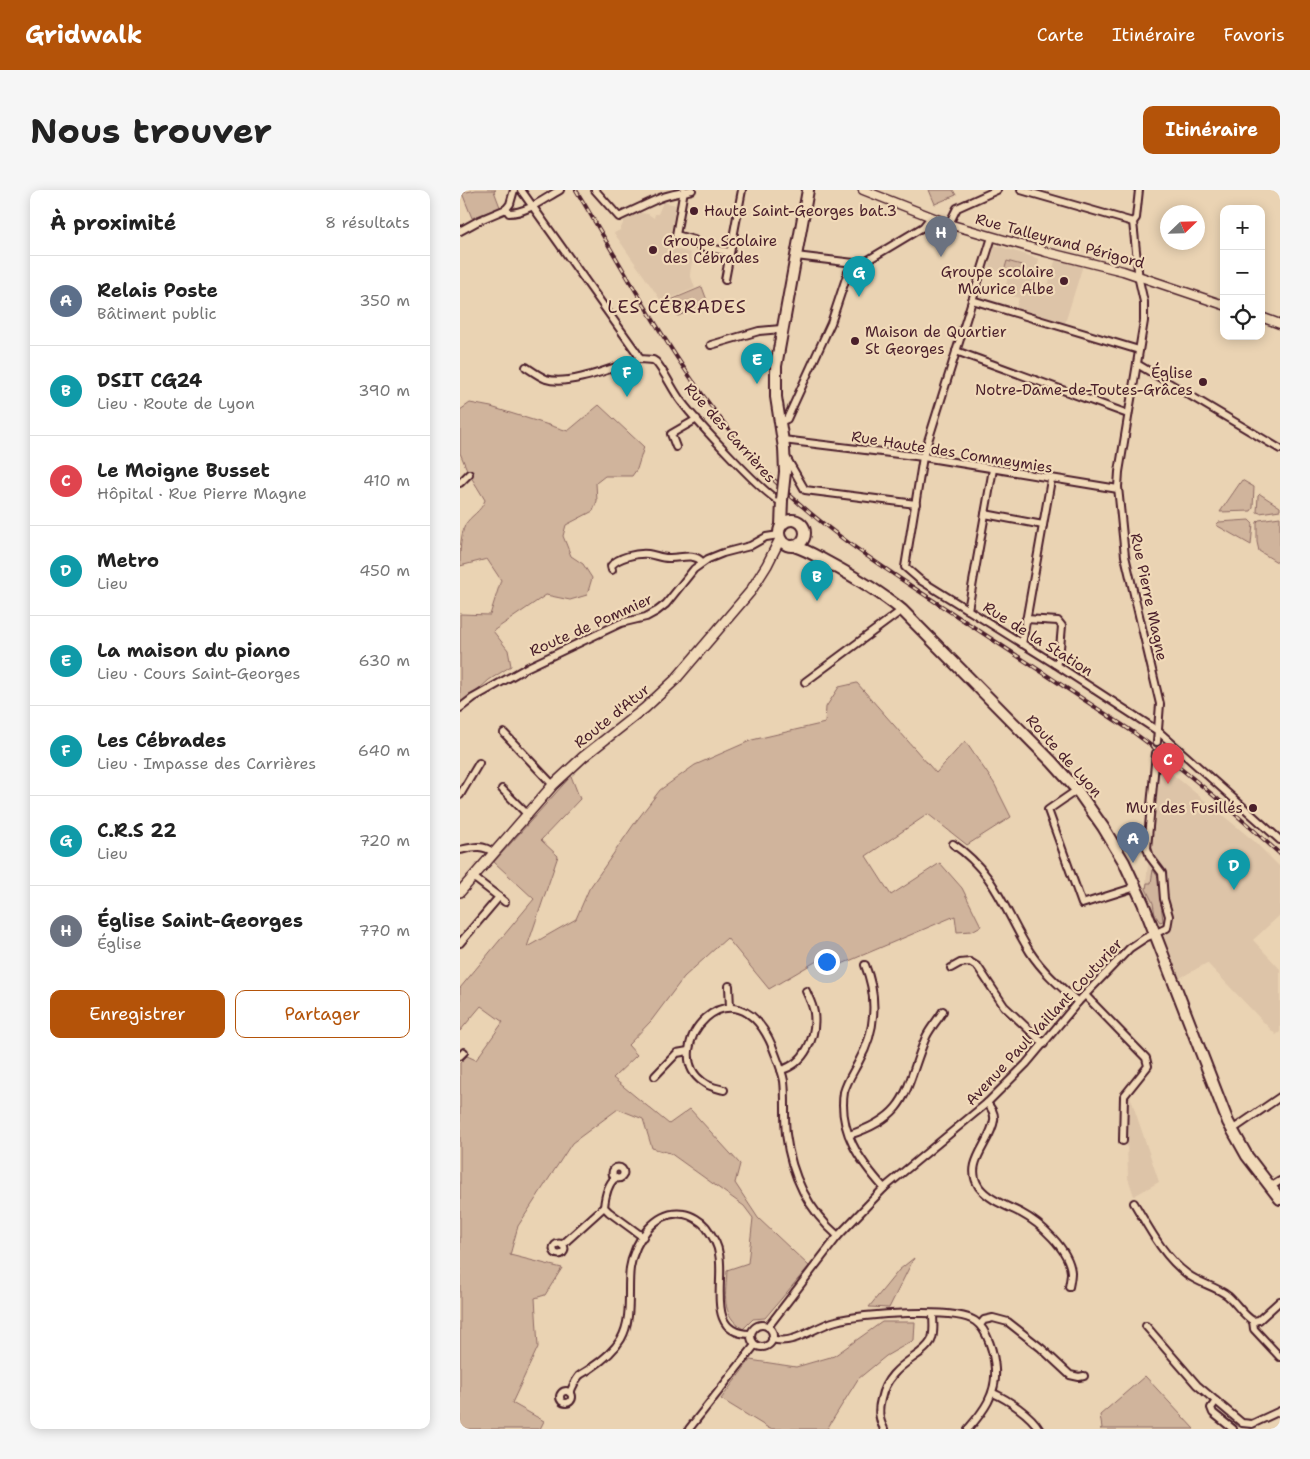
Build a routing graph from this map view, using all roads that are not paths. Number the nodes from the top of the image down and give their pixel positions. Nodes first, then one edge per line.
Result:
1 (514, 190) edge
2 (521, 190) edge
3 (560, 190) edge
4 (595, 190) edge
5 (692, 190) edge
6 (742, 190) edge
7 (808, 190) edge
8 (863, 190) edge
9 (997, 190) edge
10 (1021, 190) edge
11 (1139, 190) edge
12 (684, 191) edge
13 (532, 206) junction
14 (506, 209) junction
15 (932, 217) junction
16 (1133, 222) junction
17 (949, 224) junction
18 (460, 231) edge
19 (992, 237) junction
20 (730, 252) junction
21 (796, 256) junction
22 (862, 264) junction
23 (1138, 276) junction
24 (725, 280) dead end
25 (972, 300) junction
26 (1220, 304) edge
27 (1265, 319) edge
28 (1280, 324) edge
29 (781, 329) junction
30 (711, 345) dead end
31 (1139, 350) junction
32 (956, 351) junction
33 (640, 359) junction
34 (1137, 364) junction
35 (526, 367) dead end
36 (1128, 414) junction
37 (697, 419) junction
38 (780, 422) junction
39 (783, 440) junction
40 (676, 447) dead end
41 (1280, 449) edge
42 (785, 455) junction
43 (923, 457) junction
44 (993, 469) junction
45 (469, 474) dead end
46 (1051, 480) junction
47 (460, 483) edge
48 (1118, 489) junction
49 (782, 501) junction
50 (916, 504) junction
51 (985, 514) junction
52 (794, 520) junction
53 (1043, 525) junction
54 (805, 532) junction
55 (784, 538) junction
56 (821, 558) junction
57 (702, 562) junction
58 (612, 570) dead end
59 (902, 610) junction
60 (968, 610) junction
61 (1026, 619) junction
62 (1022, 644) junction
63 (1055, 664) junction
64 (805, 682) dead end
65 (460, 708) edge
66 (1158, 731) junction
67 (504, 733) dead end
68 (1157, 742) dead end
69 (1156, 753) dead end
70 (479, 763) dead end
71 (553, 785) junction
72 (502, 789) dead end
73 (1077, 790) junction
74 (460, 795) edge
75 (527, 814) junction
76 (1280, 840) edge
77 (953, 844) dead end
78 (460, 850) edge
79 (494, 853) junction
80 (473, 877) junction
81 (1136, 887) junction
82 (460, 892) edge
83 (499, 897) junction
84 (505, 902) dead end
85 (1155, 933) junction
86 (460, 943) edge
87 (865, 965) dead end
88 (951, 968) dead end
89 (729, 986) dead end
90 (806, 991) dead end
91 (1085, 994) junction
92 (1078, 1002) junction
93 (730, 1007) junction
94 (942, 1010) dead end
95 (1044, 1044) junction
96 (688, 1051) junction
97 (781, 1070) junction
98 (655, 1076) dead end
99 (724, 1090) dead end
100 (1280, 1097) edge
101 (987, 1103) junction
102 (1232, 1130) junction
103 (849, 1135) junction
104 (1123, 1141) dead end
105 (615, 1178) dead end
106 (1280, 1180) edge
107 (1270, 1187) junction
108 (884, 1188) junction
109 (1280, 1199) edge
110 (1134, 1202) dead end
111 (604, 1207) junction
112 (838, 1236) junction
113 (643, 1237) junction
114 (562, 1245) dead end
115 (1069, 1287) dead end
116 (1280, 1303) edge
117 (932, 1314) junction
118 (1253, 1321) junction
119 (980, 1325) junction
120 (1146, 1326) dead end
121 (768, 1327) junction
122 (751, 1334) junction
123 (772, 1339) junction
124 (755, 1345) junction
125 (1280, 1357) edge
126 (1084, 1376) dead end
127 (992, 1392) junction
128 (570, 1393) dead end
129 (1216, 1401) junction
130 (1280, 1411) edge
131 (1242, 1423) junction
132 (689, 1429) edge
133 (884, 1429) edge
134 (968, 1429) edge
135 (1039, 1429) edge
136 (1234, 1429) edge

1 - 14 street
2 - 13 street
3 - 13 street
4 - 12 street
5 - 12 street
6 - 20 street
7 - 21 main road
8 - 15 street, Rue Talleyrand Périgord
9 - 17 street
10 - 16 street
11 - 16 street, Rue Pierre Magne
12 - 20 street
13 - 14 street
13 - 33 street
14 - 18 street
15 - 17 street, Rue Talleyrand Périgord
15 - 22 street
16 - 23 street, Rue Pierre Magne
17 - 19 street, Rue Talleyrand Périgord
19 - 23 street, Rue Talleyrand Périgord
19 - 25 street
20 - 24 street
21 - 22 street
21 - 29 main road
22 - 38 street
23 - 26 street, Rue Talleyrand Périgord
23 - 31 street, Rue Pierre Magne
25 - 31 street
25 - 32 street
27 - 28 street
29 - 30 street
29 - 38 main road
31 - 34 street, Rue Pierre Magne
32 - 36 street
32 - 43 street
33 - 35 street
33 - 37 street, Rue des Carrières
34 - 36 street, Rue Pierre Magne
34 - 41 street
36 - 48 street, Rue Pierre Magne
37 - 40 street
37 - 49 street, Rue des Carrières
38 - 39 main road
39 - 42 main road
39 - 43 street, Rue Haute des Commeymies
42 - 49 main road, bridge
42 - 50 street
43 - 44 street, Rue Haute des Commeymies
43 - 50 street
44 - 46 street, Rue Haute des Commeymies
44 - 51 street
45 - 47 street
46 - 48 street, Rue Haute des Commeymies
46 - 53 street
48 - 66 street, Rue Pierre Magne
49 - 52 main road, Route de Lyon
49 - 55 main road
50 - 60 street, Rue de la Station
51 - 53 street
51 - 60 street
52 - 54 main road, Route de Lyon
52 - 55 main road
53 - 61 street
54 - 55 main road
54 - 56 main road, Route de Lyon
55 - 56 main road, Route de Lyon
55 - 57 street, Route de Pommier
55 - 71 main road, Route d'Atur
56 - 59 main road, Route de Lyon
57 - 58 street
57 - 65 street, Route de Pommier
59 - 64 street
59 - 73 main road, Route de Lyon
60 - 62 street, Rue de la Station
61 - 62 street
61 - 63 street
62 - 63 street, Rue de la Station
63 - 66 street, Rue de la Station
66 - 68 street, Rue Pierre Magne
66 - 76 street, Rue de la Station
67 - 71 street
69 - 85 street
70 - 74 street
71 - 75 main road, Route d'Atur
72 - 75 street
73 - 81 main road, Route de Lyon
73 - 81 street
75 - 79 main road, Route d'Atur
77 - 92 street
78 - 79 street
79 - 80 main road, Route d'Atur
80 - 82 main road, Route d'Atur
80 - 83 street
81 - 85 main road, Route de Lyon
83 - 84 street
83 - 86 street
85 - 91 street, Avenue Paul Vaillant Couturier
85 - 102 main road, Route de Lyon
87 - 103 street
88 - 95 street
89 - 93 street
90 - 97 street
91 - 92 street, Avenue Paul Vaillant Couturier
91 - 104 street
92 - 95 street, Avenue Paul Vaillant Couturier
93 - 96 street
93 - 97 street
94 - 103 street
95 - 101 street, Avenue Paul Vaillant Couturier
96 - 98 street
96 - 99 street
97 - 112 street
100 - 102 street
101 - 108 street, Avenue Paul Vaillant Couturier
101 - 115 street
102 - 107 main road, Route de Lyon
103 - 108 street
105 - 111 street
106 - 107 street
107 - 109 main road, Route de Lyon
108 - 112 street, Avenue Paul Vaillant Couturier
110 - 118 street
111 - 113 street
111 - 114 street
112 - 121 street, Avenue Paul Vaillant Couturier
113 - 122 street
113 - 128 street
116 - 118 street
117 - 119 street
117 - 123 street
117 - 133 street
118 - 125 street
119 - 126 street
119 - 127 street
120 - 129 street
121 - 122 street
121 - 123 street
122 - 124 street
123 - 124 street
124 - 132 street
127 - 134 street
127 - 135 street
129 - 131 street
129 - 136 street
130 - 131 street
131 - 136 street

